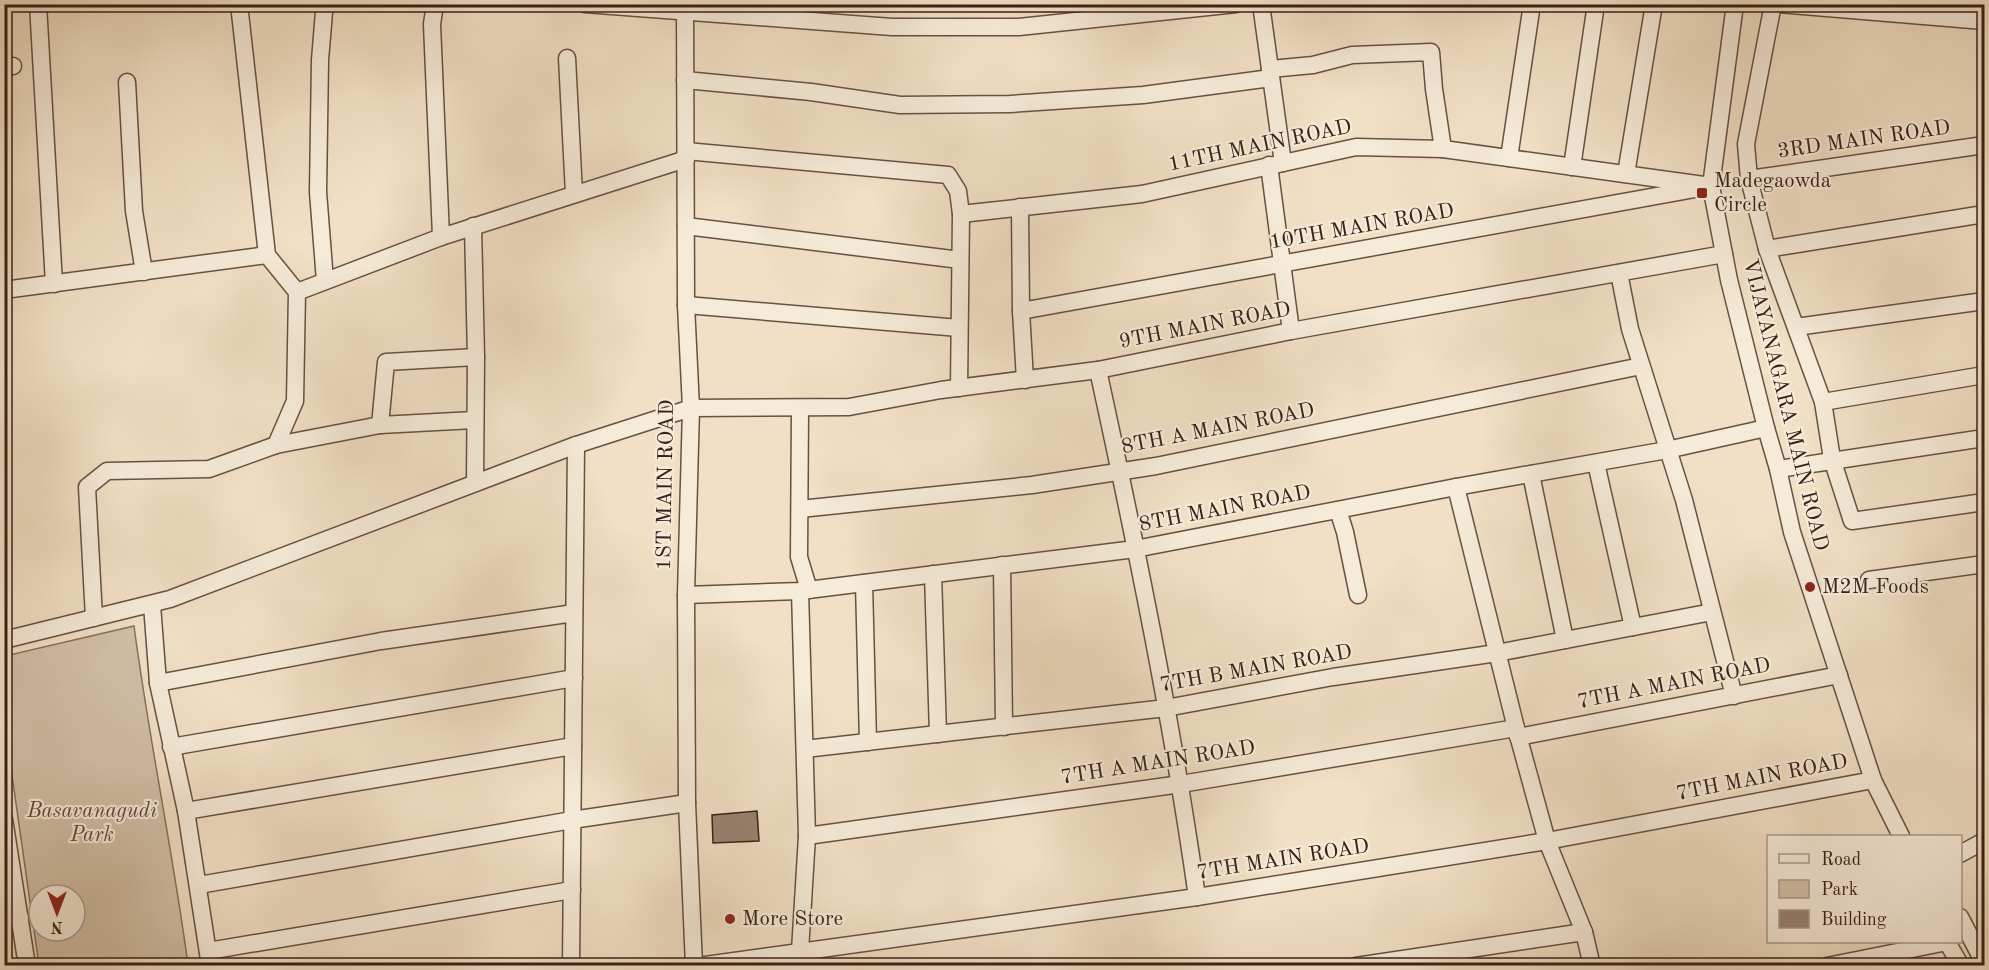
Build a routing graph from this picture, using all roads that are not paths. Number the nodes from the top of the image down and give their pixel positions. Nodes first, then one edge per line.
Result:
1 (38, 4) edge
2 (239, 4) edge
3 (322, 4) edge
4 (435, 4) edge
5 (585, 4) edge
6 (1236, 4) edge
7 (1261, 4) edge
8 (1532, 4) edge
9 (1596, 4) edge
10 (1654, 4) edge
11 (1735, 4) edge
12 (1775, 4) edge
13 (685, 8) edge
14 (1984, 21) edge
15 (567, 58) dead end
16 (1270, 73) junction
17 (685, 80) junction
18 (127, 82) dead end
19 (1984, 145) edge
20 (1443, 149) junction
21 (686, 155) junction
22 (1509, 158) junction
23 (1276, 164) junction
24 (1572, 167) junction
25 (1626, 174) junction
26 (1749, 179) junction
27 (1711, 186) junction
28 (574, 194) junction
29 (1020, 207) junction
30 (961, 214) junction
31 (1984, 214) edge
32 (473, 226) junction
33 (686, 226) junction
34 (441, 237) junction
35 (1767, 249) junction
36 (1724, 254) junction
37 (267, 255) junction
38 (960, 260) junction
39 (1282, 265) junction
40 (144, 272) junction
41 (1619, 273) junction
42 (326, 281) junction
43 (54, 284) junction
44 (4, 290) edge
45 (297, 292) junction
46 (1984, 301) edge
47 (686, 305) junction
48 (1021, 311) junction
49 (1796, 327) junction
50 (959, 328) junction
51 (1291, 331) junction
52 (476, 357) junction
53 (1641, 366) junction
54 (1098, 370) junction
55 (1984, 375) edge
56 (1025, 380) junction
57 (959, 388) junction
58 (1823, 402) junction
59 (692, 408) junction
60 (800, 408) junction
61 (474, 420) junction
62 (380, 425) junction
63 (1766, 428) junction
64 (1984, 438) edge
65 (276, 445) junction
66 (576, 445) junction
67 (1667, 450) junction
68 (1832, 459) junction
69 (1596, 463) junction
70 (1778, 469) junction
71 (1120, 471) junction
72 (1531, 474) junction
73 (475, 483) junction
74 (1456, 487) junction
75 (1984, 502) edge
76 (800, 509) junction
77 (1338, 510) junction
78 (1136, 549) junction
79 (1984, 564) edge
80 (1002, 565) junction
81 (933, 574) junction
82 (1869, 580) dead end
83 (864, 582) junction
84 (805, 590) junction
85 (686, 595) junction
86 (1358, 595) dead end
87 (152, 605) junction
88 (1712, 612) junction
89 (574, 613) junction
90 (94, 618) junction
91 (1633, 627) junction
92 (4, 640) edge
93 (1566, 640) junction
94 (1497, 653) junction
95 (1839, 675) junction
96 (574, 678) junction
97 (158, 683) junction
98 (1734, 696) junction
99 (1166, 708) junction
100 (1004, 727) junction
101 (1517, 732) junction
102 (938, 734) junction
103 (868, 742) junction
104 (573, 746) junction
105 (171, 747) junction
106 (805, 749) junction
107 (1873, 780) junction
108 (1181, 784) junction
109 (687, 803) junction
110 (186, 811) junction
111 (4, 819) edge
112 (572, 820) junction
113 (1900, 835) edge
114 (807, 836) junction
115 (1547, 841) junction
116 (1984, 841) edge
117 (1962, 853) edge
118 (199, 885) junction
119 (572, 890) junction
120 (1197, 897) junction
121 (12, 918) edge
122 (1962, 921) edge
123 (1584, 932) junction
124 (1942, 943) edge
125 (1947, 943) edge
126 (800, 951) junction
127 (209, 958) edge
128 (1955, 963) edge
129 (1984, 963) edge
130 (566, 965) edge
131 (27, 966) edge
132 (696, 966) edge
133 (1356, 966) edge
134 (1592, 966) edge
135 (1827, 966) edge

1 - 43 street
2 - 37 street
3 - 42 street
4 - 34 street
5 - 13 street
6 - 13 street
7 - 16 street
8 - 22 street
9 - 24 street
10 - 25 street
11 - 27 street, VIJAYANAGARA MAIN ROAD
12 - 14 street
12 - 26 street
13 - 17 street, 1ST MAIN ROAD
15 - 28 street
16 - 17 street
16 - 20 street
16 - 23 street
17 - 21 street, 1ST MAIN ROAD
18 - 40 street
19 - 26 street, 3RD MAIN ROAD
20 - 22 street, 11TH MAIN ROAD
20 - 23 street, 11TH MAIN ROAD
21 - 28 street
21 - 30 street
21 - 33 street, 1ST MAIN ROAD
22 - 24 street, 11TH MAIN ROAD
23 - 29 street, 11TH MAIN ROAD
23 - 39 street
24 - 25 street, 11TH MAIN ROAD
25 - 27 street, 11TH MAIN ROAD
26 - 35 street
27 - 36 street, VIJAYANAGARA MAIN ROAD
27 - 39 street, 10TH MAIN ROAD
28 - 32 street
29 - 30 street, 11TH MAIN ROAD
29 - 48 street
30 - 38 street
31 - 35 street
32 - 34 street
32 - 52 street
33 - 38 street
33 - 47 street, 1ST MAIN ROAD
34 - 42 street
35 - 49 street
36 - 41 street, 9TH MAIN ROAD
36 - 63 street, VIJAYANAGARA MAIN ROAD
37 - 40 street
37 - 45 street
38 - 50 street
39 - 48 street, 10TH MAIN ROAD
39 - 51 street
40 - 43 street
41 - 51 street, 9TH MAIN ROAD
41 - 53 street
42 - 45 street
43 - 44 street
45 - 65 street
46 - 49 street
47 - 50 street
47 - 59 street, 1ST MAIN ROAD
48 - 56 street
49 - 58 street
50 - 57 street
51 - 54 street, 9TH MAIN ROAD
52 - 61 street
52 - 62 street
53 - 67 street
53 - 71 street, 8TH A MAIN ROAD
54 - 56 street, 9TH MAIN ROAD
54 - 71 street
55 - 58 street
56 - 57 street, 9TH MAIN ROAD
57 - 60 street, 9TH MAIN ROAD
58 - 68 street
59 - 60 street, 9TH MAIN ROAD
59 - 66 street, 9TH MAIN ROAD
59 - 85 street, 1ST MAIN ROAD
60 - 76 street
61 - 62 street
61 - 73 street
62 - 65 street
63 - 67 street, 8TH MAIN ROAD
63 - 70 street, VIJAYANAGARA MAIN ROAD
64 - 68 street
65 - 90 street
66 - 73 street, 9TH MAIN ROAD
66 - 89 street
67 - 69 street, 8TH MAIN ROAD
67 - 88 street
68 - 70 street
68 - 75 street
69 - 72 street, 8TH MAIN ROAD
69 - 91 street
70 - 95 street, VIJAYANAGARA MAIN ROAD
71 - 76 street, 8TH A MAIN ROAD
71 - 78 street
72 - 74 street, 8TH MAIN ROAD
72 - 93 street
73 - 87 street, 9TH MAIN ROAD
74 - 77 street, 8TH MAIN ROAD
74 - 94 street
76 - 84 street
77 - 78 street, 8TH MAIN ROAD
77 - 86 street
78 - 80 street, 8TH MAIN ROAD
78 - 99 street
79 - 82 street
80 - 81 street, 8TH MAIN ROAD
80 - 100 street
81 - 83 street, 8TH MAIN ROAD
81 - 102 street
83 - 84 street, 8TH MAIN ROAD
83 - 103 street
84 - 85 street, 8TH MAIN ROAD
84 - 106 street
85 - 109 street, 1ST MAIN ROAD
87 - 90 street, 9TH MAIN ROAD
87 - 97 street
88 - 91 street, 7TH B MAIN ROAD
88 - 98 street
89 - 96 street
89 - 97 street
90 - 92 street, 9TH MAIN ROAD
91 - 93 street, 7TH B MAIN ROAD
93 - 94 street, 7TH B MAIN ROAD
94 - 99 street, 7TH B MAIN ROAD
94 - 101 street
95 - 98 street, 7TH A MAIN ROAD
95 - 107 street, VIJAYANAGARA MAIN ROAD
96 - 104 street
96 - 105 street
97 - 105 street
98 - 101 street, 7TH A MAIN ROAD
99 - 100 street, 7TH B MAIN ROAD
99 - 108 street
100 - 102 street, 7TH B MAIN ROAD
101 - 108 street, 7TH A MAIN ROAD
101 - 115 street
102 - 103 street, 7TH B MAIN ROAD
103 - 106 street, 7TH B MAIN ROAD
104 - 110 street
104 - 112 street
105 - 110 street
106 - 114 street
107 - 113 street, VIJAYANAGARA MAIN ROAD
107 - 115 street, 7TH MAIN ROAD
108 - 114 street, 7TH A MAIN ROAD
108 - 120 street
109 - 112 street
109 - 132 street, 1ST MAIN ROAD
110 - 118 street
111 - 121 street
112 - 118 street
112 - 119 street
114 - 126 street
115 - 120 street, 7TH MAIN ROAD
115 - 123 street
116 - 117 street
118 - 127 street
119 - 127 street
119 - 130 street
120 - 126 street, 7TH MAIN ROAD
121 - 131 street
122 - 129 street
123 - 133 street
123 - 134 street
124 - 135 street
125 - 128 street
126 - 132 street, 7TH MAIN ROAD

